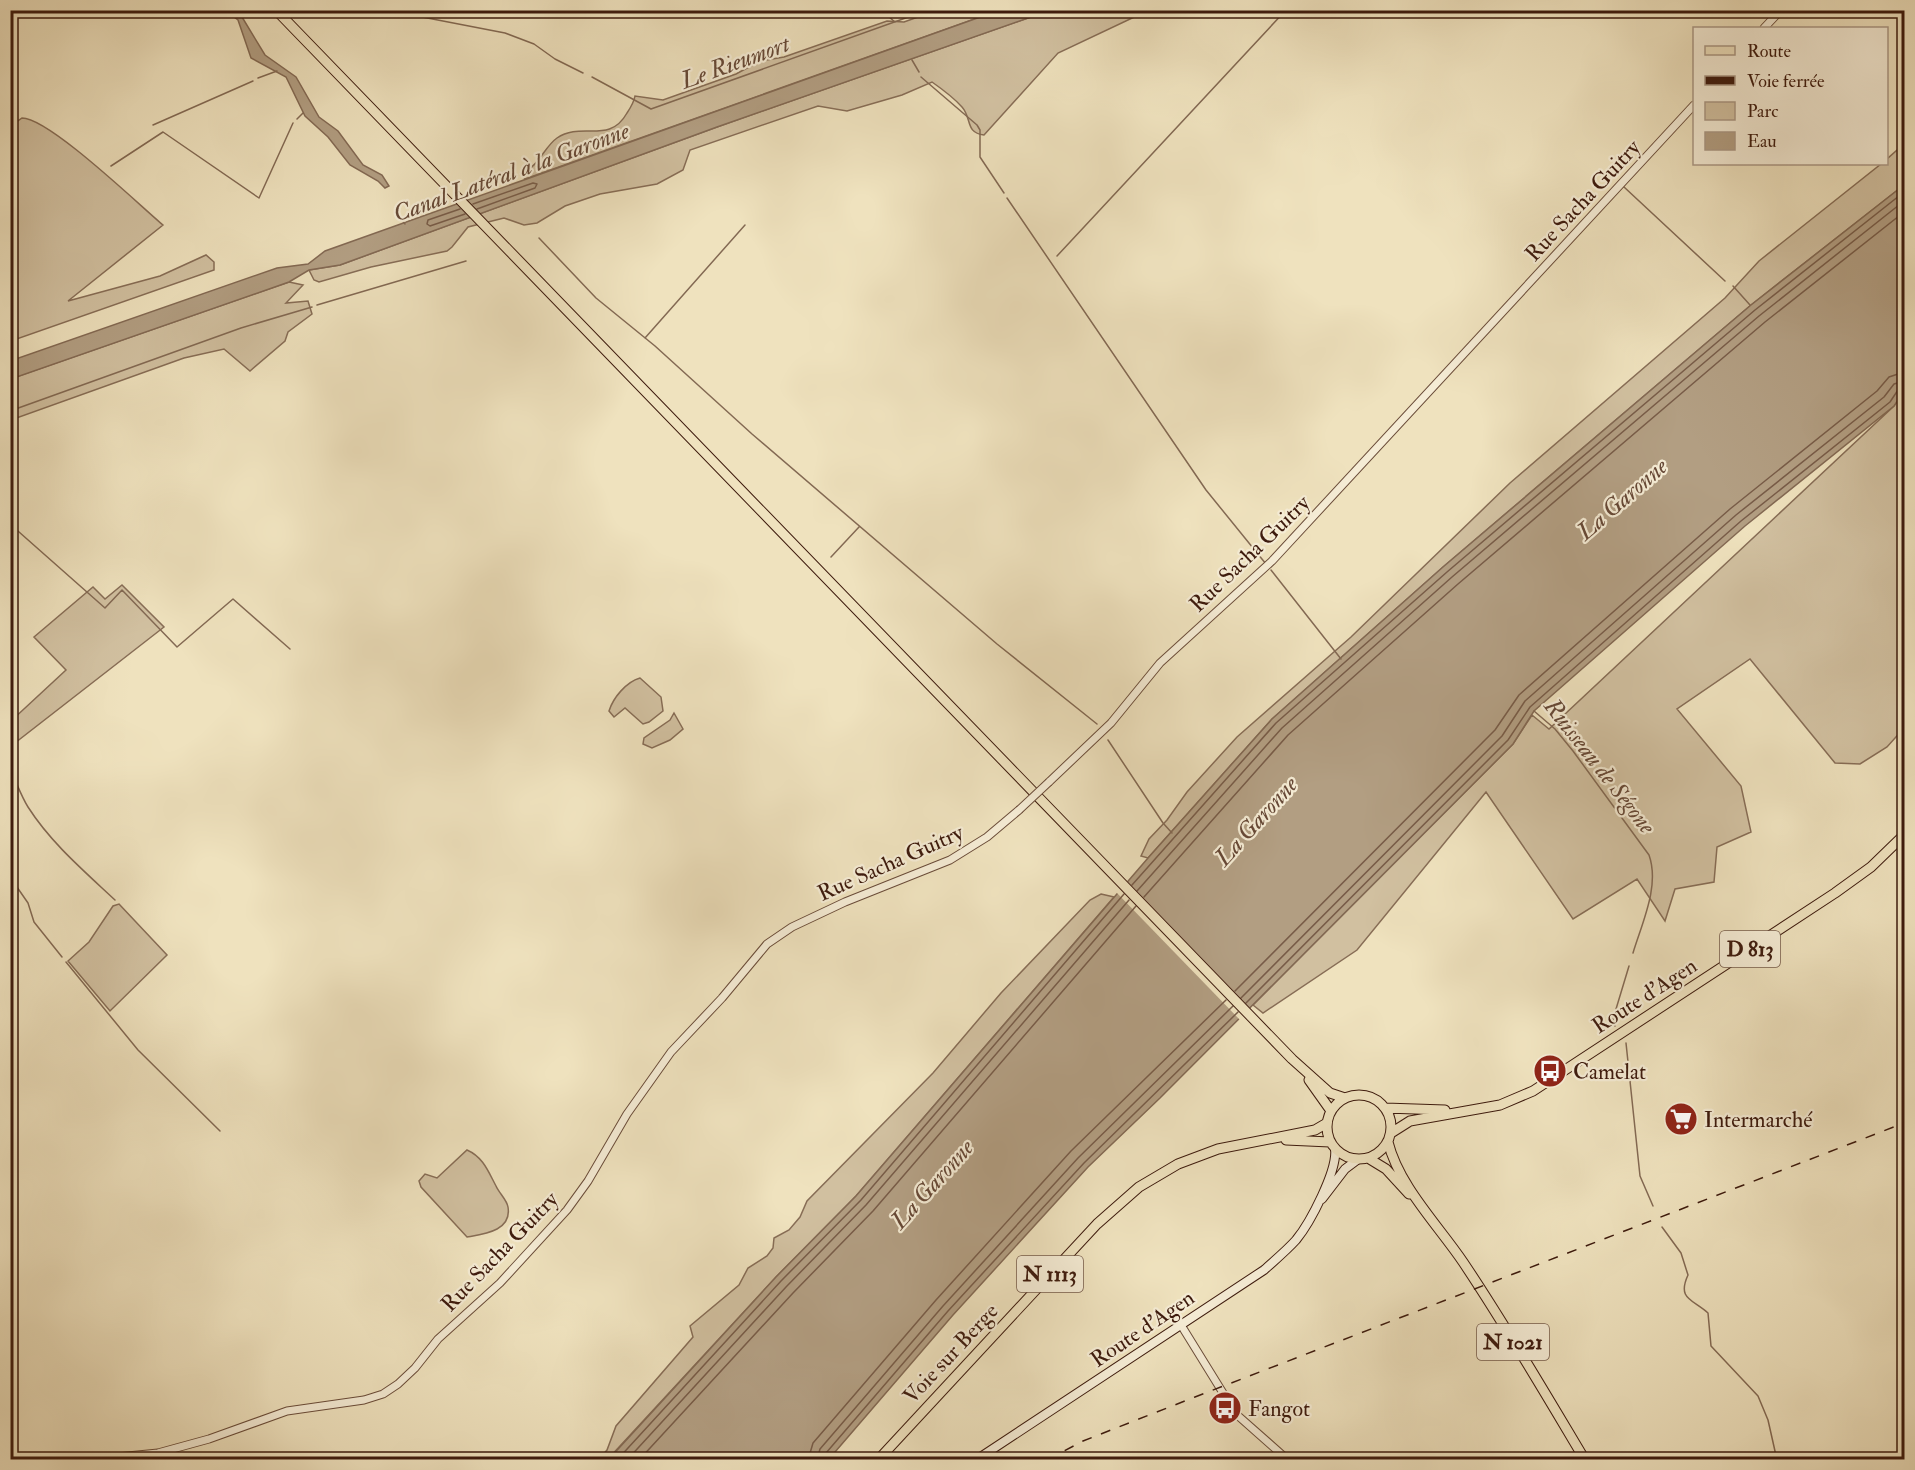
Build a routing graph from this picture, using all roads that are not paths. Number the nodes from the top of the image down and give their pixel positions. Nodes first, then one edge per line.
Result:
1 (1780, 10) edge
2 (277, 11) edge
3 (1765, 27) edge
4 (1693, 107) edge
5 (1905, 836) edge
6 (1295, 1062) junction
7 (1345, 1098) junction
8 (1385, 1108) junction
9 (1484, 1108) junction
10 (1331, 1111) junction
11 (1327, 1123) junction
12 (1389, 1138) junction
13 (1257, 1141) junction
14 (1332, 1145) junction
15 (1368, 1158) junction
16 (1357, 1160) junction
17 (1313, 1212) junction
18 (1437, 1226) junction
19 (1181, 1325) junction
20 (87, 1460) edge
21 (878, 1460) edge
22 (976, 1460) edge
23 (1288, 1460) edge
24 (1585, 1460) edge

1 - 3 street
2 - 6 main road
4 - 20 street, Rue Sacha Guitry, bridge
5 - 9 main road, Route d'Agen / D 813
6 - 7 main road
6 - 10 main road
7 - 8 main road
7 - 10 main road
8 - 9 main road, Route d'Agen / D 813
8 - 12 main road
9 - 12 main road, Route d'Agen / D 813
10 - 11 main road
11 - 13 main road, N 1113
11 - 14 main road
12 - 15 main road
12 - 18 main road, N 1021
13 - 14 main road, N 1113
13 - 21 main road, Voie sur Berge / N 1113
14 - 16 main road
14 - 17 main road, Route d'Agen
15 - 16 main road
15 - 18 main road, N 1021
16 - 17 main road, Route d'Agen
17 - 19 main road, Route d'Agen
18 - 24 main road, N 1021
19 - 22 main road, Route d'Agen
19 - 23 street

